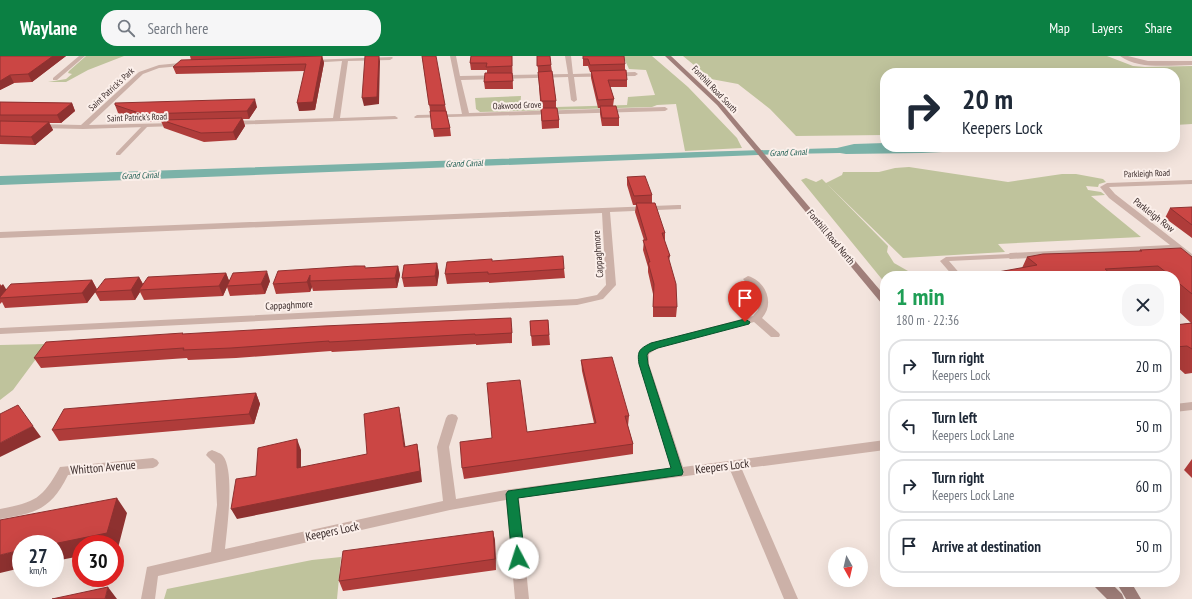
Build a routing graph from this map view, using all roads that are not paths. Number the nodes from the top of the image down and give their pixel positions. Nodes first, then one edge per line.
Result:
1 (82, 56) edge
2 (453, 56) edge
3 (568, 56) edge
4 (668, 56) edge
5 (1123, 56) edge
6 (390, 58) dead end
7 (345, 60) junction
8 (305, 61) edge
9 (1192, 63) edge
10 (194, 64) edge
11 (635, 74) dead end
12 (572, 76) junction
13 (458, 78) junction
14 (55, 79) dead end
15 (574, 100) dead end
16 (665, 109) dead end
17 (466, 116) junction
18 (395, 118) dead end
19 (417, 118) dead end
20 (336, 120) junction
21 (225, 123) edge
22 (185, 124) edge
23 (30, 126) edge
24 (145, 126) junction
25 (83, 127) junction
26 (118, 154) dead end
27 (776, 172) joint
28 (1192, 182) edge
29 (1104, 188) joint
30 (678, 207) dead end
31 (606, 210) junction
32 (0, 235) edge
33 (1178, 247) junction
34 (1010, 256) joint
35 (1192, 258) edge
36 (953, 271) edge
37 (748, 279) dead end
38 (880, 296) edge
39 (756, 318) junction
40 (0, 331) edge
41 (775, 335) dead end
42 (1192, 406) edge
43 (1180, 407) edge
44 (452, 418) dead end
45 (880, 446) edge
46 (212, 455) dead end
47 (153, 463) dead end
48 (734, 465) junction
49 (678, 472) junction
50 (512, 494) junction
51 (450, 504) junction
52 (0, 514) edge
53 (218, 555) junction
54 (1105, 587) edge
55 (1126, 587) edge
56 (148, 599) edge
57 (522, 599) edge
58 (791, 599) edge
59 (1117, 599) edge
60 (1134, 599) edge

1 - 14 street
2 - 13 street
3 - 12 street
4 - 27 main road, Fonthill Road South
5 - 9 street
6 - 7 street
7 - 8 street
7 - 20 street
10 - 25 street, Saint Patrick's Park
11 - 12 street
12 - 13 street
12 - 15 street
13 - 17 street
16 - 17 street, Oakwood Grove
17 - 19 street, Oakwood Grove
18 - 20 street
20 - 21 street
22 - 24 street, Saint Patrick's Road
23 - 25 street, Saint Patrick's Road
24 - 25 street, Saint Patrick's Road
24 - 26 lane
27 - 38 main road, Fonthill Road North
28 - 29 street, Parkleigh Road
29 - 33 street, Parkleigh Row
30 - 31 street
31 - 32 street
31 - 40 street, Cappaghmore
33 - 34 street
33 - 35 street, Parkleigh Row
34 - 36 lane
37 - 39 street
39 - 41 street
39 - 49 street
42 - 43 street
44 - 51 street
45 - 48 street, Keepers Lock
46 - 53 street
47 - 52 street, Whitton Avenue
48 - 49 street, Keepers Lock
48 - 58 lane
49 - 50 street, Keepers Lock
50 - 51 street, Keepers Lock
50 - 57 street
51 - 53 street, Keepers Lock
53 - 56 street, Keepers Lock
54 - 59 main road
55 - 60 main road

